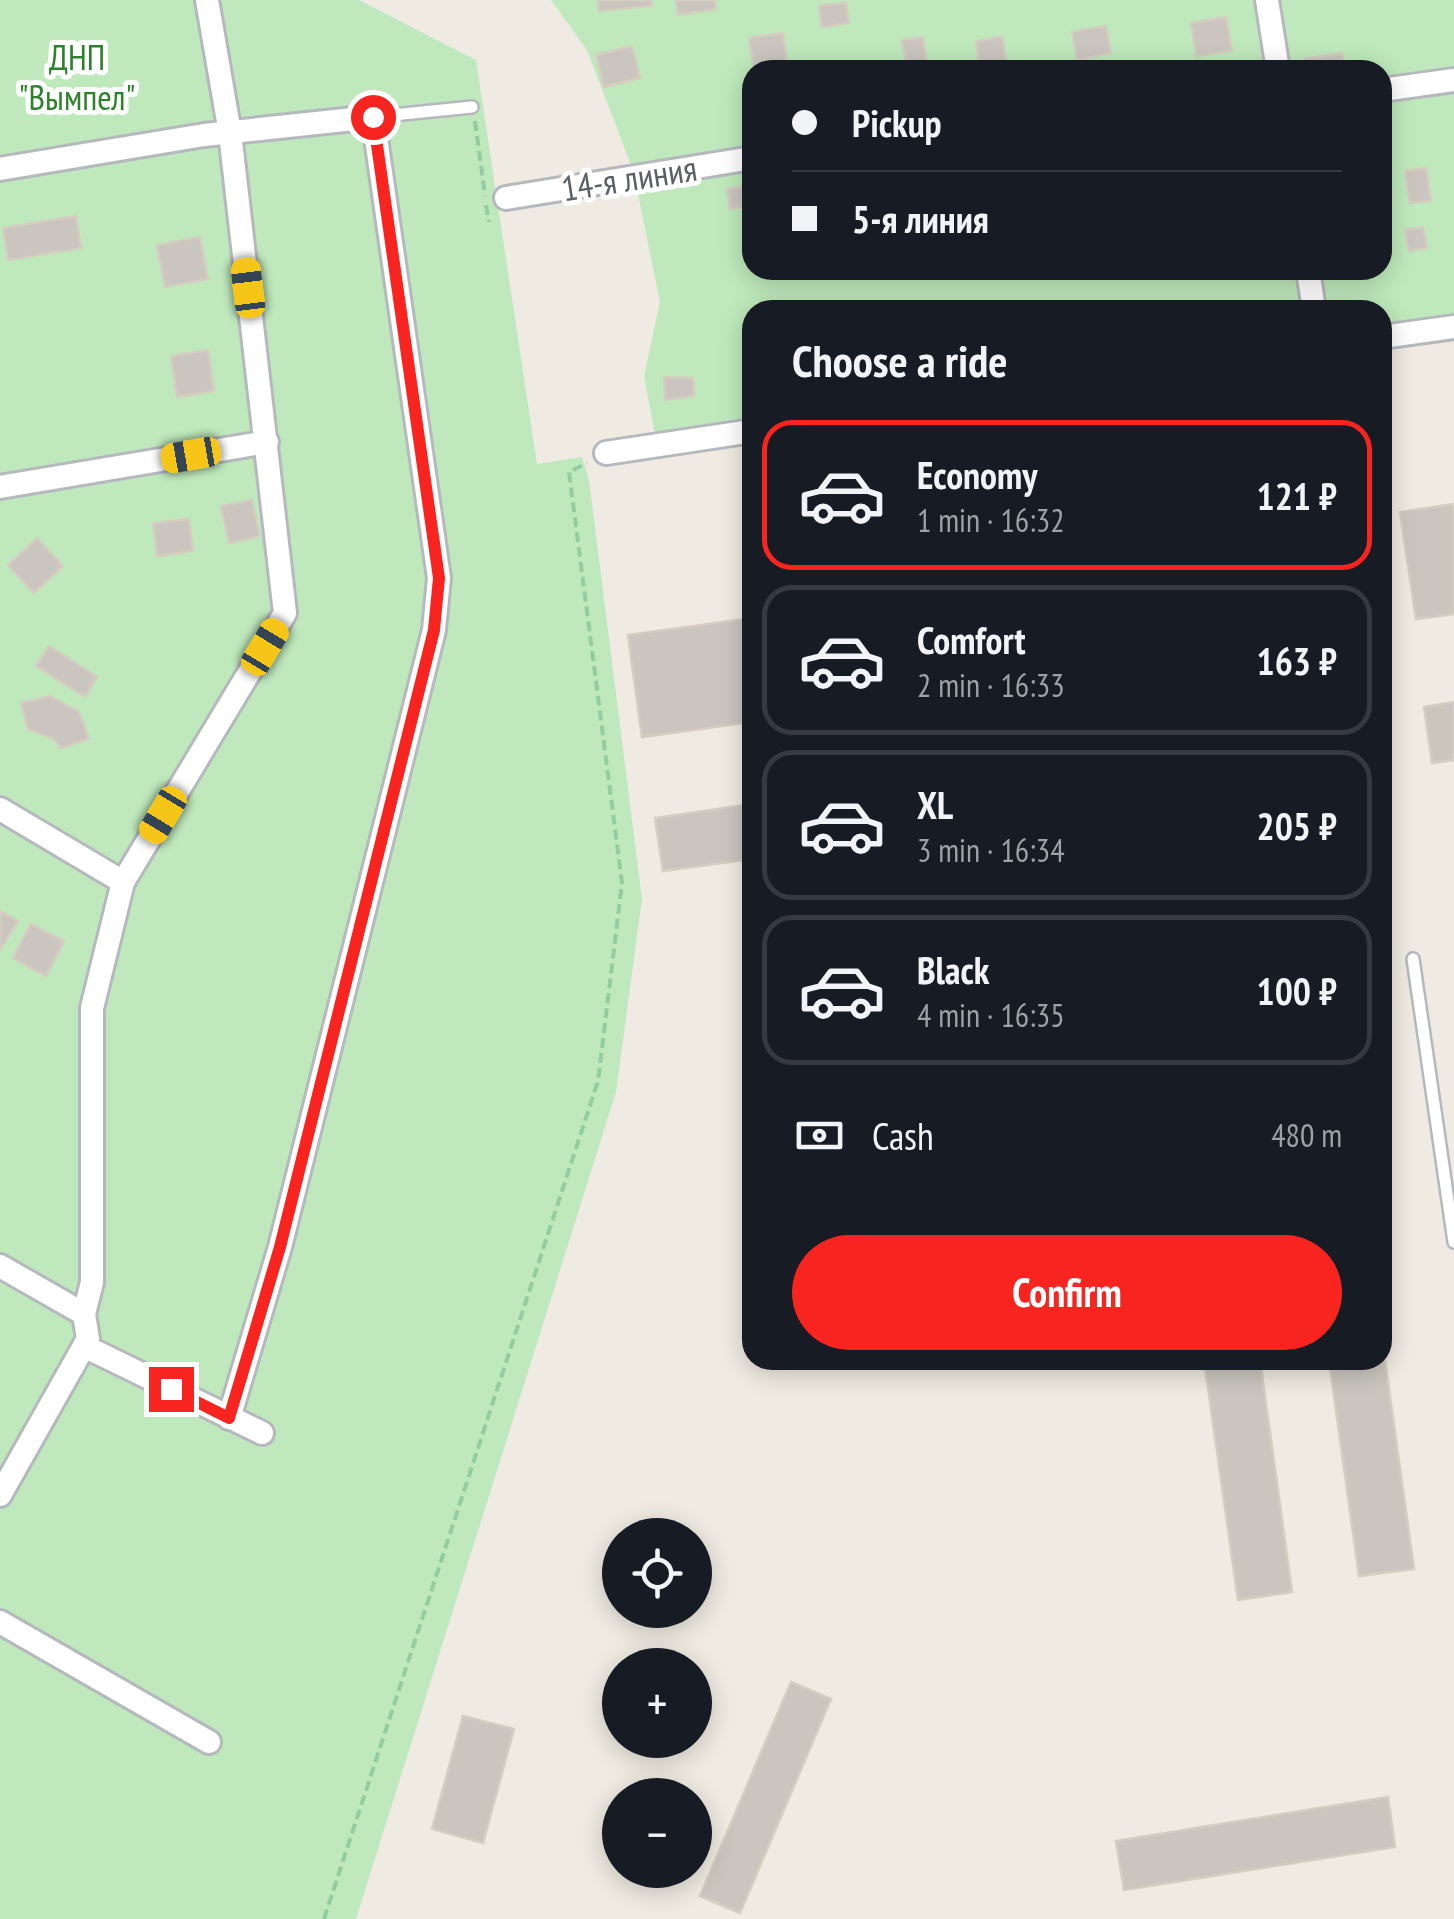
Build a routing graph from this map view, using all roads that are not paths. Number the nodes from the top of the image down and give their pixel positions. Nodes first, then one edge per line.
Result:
1 (207, 0) edge
2 (1266, 0) edge
3 (1276, 60) edge
4 (1454, 80) edge
5 (1392, 89) edge
6 (472, 106) road end
7 (373, 117) junction
8 (230, 134) junction
9 (742, 160) edge
10 (0, 169) edge
11 (506, 198) dead end
12 (1454, 327) edge
13 (1392, 336) edge
14 (742, 433) edge
15 (267, 442) junction
16 (606, 453) road end
17 (0, 487) edge
18 (0, 809) edge
19 (123, 882) junction
20 (1412, 959) dead end
21 (1454, 1242) edge
22 (0, 1266) edge
23 (84, 1314) junction
24 (84, 1346) junction
25 (229, 1418) junction
26 (262, 1433) dead end
27 (0, 1495) edge
28 (0, 1622) edge
29 (209, 1742) dead end

1 - 8 street
2 - 3 street
4 - 5 street
6 - 7 lane
7 - 8 street
7 - 25 street
8 - 10 street
8 - 15 street
9 - 11 street, 14-я линия
12 - 13 street
14 - 16 street
15 - 17 street
15 - 19 street
18 - 19 street
19 - 23 street
20 - 21 lane
22 - 23 street
23 - 24 street
24 - 25 street
24 - 27 street
25 - 26 street
28 - 29 street

